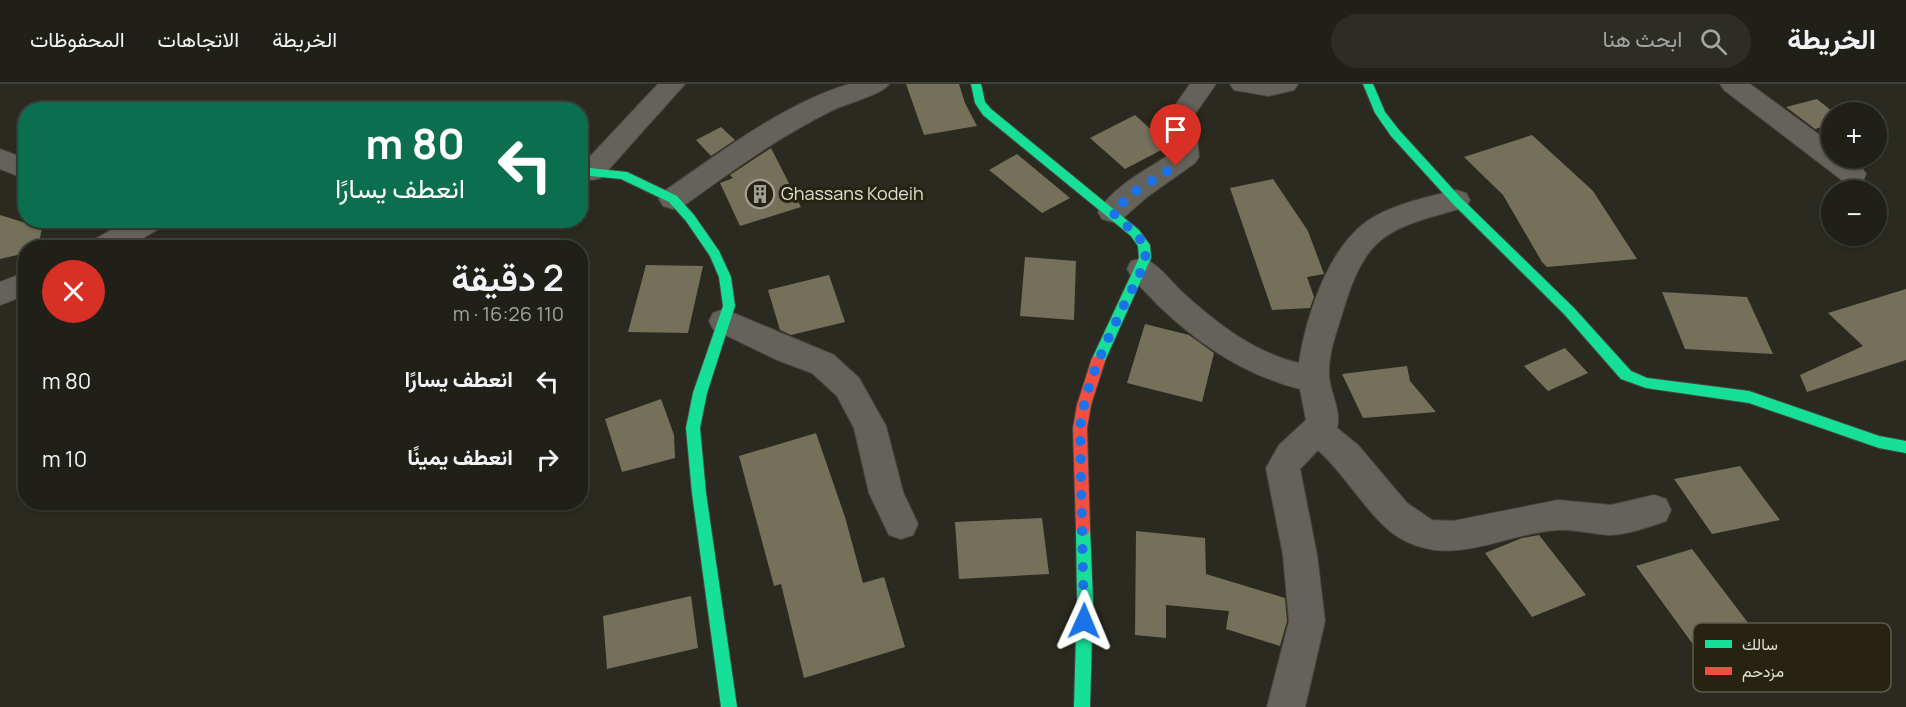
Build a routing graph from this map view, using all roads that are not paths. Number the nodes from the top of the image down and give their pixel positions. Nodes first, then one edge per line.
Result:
1 (672, 84) edge
2 (876, 84) edge
3 (976, 84) edge
4 (1203, 84) edge
5 (1243, 84) edge
6 (1285, 84) edge
7 (1368, 84) edge
8 (1732, 84) edge
9 (0, 158) edge
10 (18, 166) edge
11 (588, 169) edge
12 (588, 171) edge
13 (1853, 174) dead end
14 (674, 199) junction
15 (1456, 200) junction
16 (1112, 212) junction
17 (138, 228) edge
18 (116, 240) edge
19 (1141, 269) junction
20 (18, 286) edge
21 (0, 294) edge
22 (724, 321) junction
23 (1314, 380) junction
24 (1318, 431) junction
25 (1906, 447) edge
26 (1654, 510) dead end
27 (901, 524) dead end
28 (729, 707) edge
29 (1082, 707) edge
30 (1286, 707) edge

1 - 11 street
2 - 14 street
3 - 16 street
4 - 16 street
5 - 6 street
7 - 15 street
8 - 13 street
9 - 10 street
12 - 14 street
14 - 22 street
15 - 23 street
15 - 25 street
16 - 19 street
17 - 18 street
19 - 23 street
19 - 29 street
20 - 21 street
22 - 27 street
22 - 28 street
23 - 24 street
24 - 26 street
24 - 30 street

